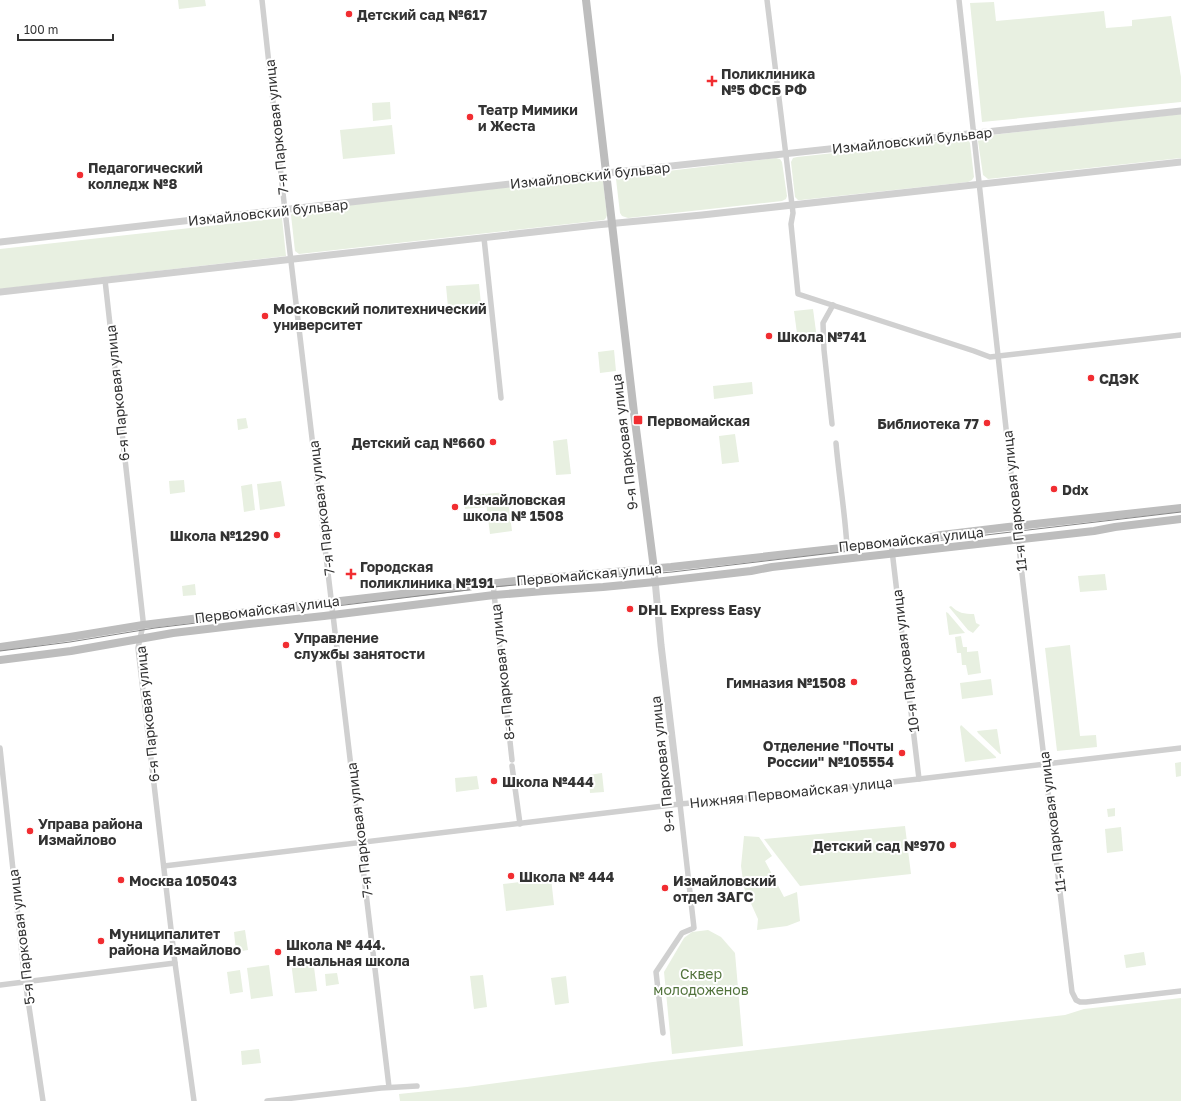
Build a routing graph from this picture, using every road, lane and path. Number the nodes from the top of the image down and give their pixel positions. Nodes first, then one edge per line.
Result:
1 (262, 0) edge
2 (586, 0) edge
3 (767, 0) edge
4 (959, 0) edge
5 (1181, 111) edge
6 (974, 133) junction
7 (786, 154) junction
8 (1181, 162) edge
9 (606, 173) junction
10 (979, 184) junction
11 (792, 204) junction
12 (285, 210) junction
13 (612, 223) junction
14 (484, 238) junction
15 (0, 242) edge
16 (291, 259) junction
17 (105, 280) junction
18 (0, 292) edge
19 (833, 305) junction
20 (1181, 335) edge
21 (998, 356) junction
22 (501, 398) dead end
23 (832, 424) dead end
24 (836, 442) dead end
25 (1181, 508) edge
26 (1181, 519) edge
27 (1017, 526) junction
28 (1018, 540) junction
29 (891, 542) junction
30 (847, 547) junction
31 (892, 554) junction
32 (654, 569) junction
33 (655, 582) junction
34 (493, 584) junction
35 (494, 595) junction
36 (332, 602) junction
37 (334, 615) junction
38 (143, 625) junction
39 (139, 639) junction
40 (0, 646) edge
41 (0, 660) edge
42 (0, 748) edge
43 (1181, 748) edge
44 (512, 760) dead end
45 (1045, 764) junction
46 (512, 766) dead end
47 (919, 779) junction
48 (680, 804) junction
49 (520, 824) junction
50 (360, 842) junction
51 (164, 866) junction
52 (175, 963) junction
53 (26, 982) junction
54 (0, 986) edge
55 (1181, 991) edge
56 (663, 1033) dead end
57 (417, 1086) dead end
58 (389, 1087) junction
59 (43, 1101) edge
60 (194, 1101) edge
61 (267, 1101) edge

1 - 12 street, 7-я Парковая улица
2 - 9 main road, 9-я Парковая улица
3 - 7 street
4 - 6 street, 11-я Парковая улица
5 - 6 street, Измайловский бульвар
6 - 7 street, Измайловский бульвар
6 - 10 street, 11-я Парковая улица
7 - 9 street, Измайловский бульвар
7 - 11 street
8 - 10 street
9 - 12 street, Измайловский бульвар
9 - 13 main road, 9-я Парковая улица
10 - 11 street
10 - 21 street, 11-я Парковая улица
11 - 13 street
11 - 19 street
12 - 15 street, Измайловский бульвар
12 - 16 street, 7-я Парковая улица
13 - 14 street
13 - 32 main road, 9-я Парковая улица
14 - 16 street
14 - 22 street
16 - 17 street
16 - 36 street, 7-я Парковая улица
17 - 18 street
17 - 38 street, 6-я Парковая улица
19 - 21 street
19 - 23 street
20 - 21 street
21 - 27 street, 11-я Парковая улица
24 - 30 street
25 - 27 main road, Первомайская улица
26 - 28 main road, Первомайская улица
27 - 28 street, 11-я Парковая улица
27 - 29 main road, Первомайская улица
28 - 31 main road, Первомайская улица
28 - 45 street, 11-я Парковая улица
29 - 30 main road, Первомайская улица
29 - 31 street, 10-я Парковая улица
30 - 32 main road, Первомайская улица
31 - 33 main road, Первомайская улица
31 - 47 street, 10-я Парковая улица
32 - 33 street, 9-я Парковая улица
32 - 34 main road, Первомайская улица
33 - 35 main road, Первомайская улица
33 - 48 street, 9-я Парковая улица
34 - 35 street, 8-я Парковая улица
34 - 36 main road, Первомайская улица
35 - 37 main road, Первомайская улица
35 - 44 street, 8-я Парковая улица
36 - 37 street, 7-я Парковая улица
36 - 38 main road, Первомайская улица
37 - 39 main road, Первомайская улица
37 - 50 street, 7-я Парковая улица
38 - 39 street, 6-я Парковая улица
38 - 40 main road, Первомайская улица
39 - 41 main road, Первомайская улица
39 - 51 street, 6-я Парковая улица
42 - 53 street, 5-я Парковая улица
43 - 45 street, Нижняя Первомайская улица
45 - 47 street, Нижняя Первомайская улица
45 - 55 street, 11-я Парковая улица
46 - 49 street
47 - 48 street, Нижняя Первомайская улица
48 - 49 street, Нижняя Первомайская улица
48 - 56 street, 9-я Парковая улица
49 - 50 street, Нижняя Первомайская улица
50 - 51 street, Нижняя Первомайская улица
50 - 58 street, 7-я Парковая улица
51 - 52 street, 6-я Парковая улица
52 - 53 street
52 - 60 street, 6-я Парковая улица
53 - 54 street
53 - 59 street, 5-я Парковая улица
57 - 58 street
58 - 61 street

